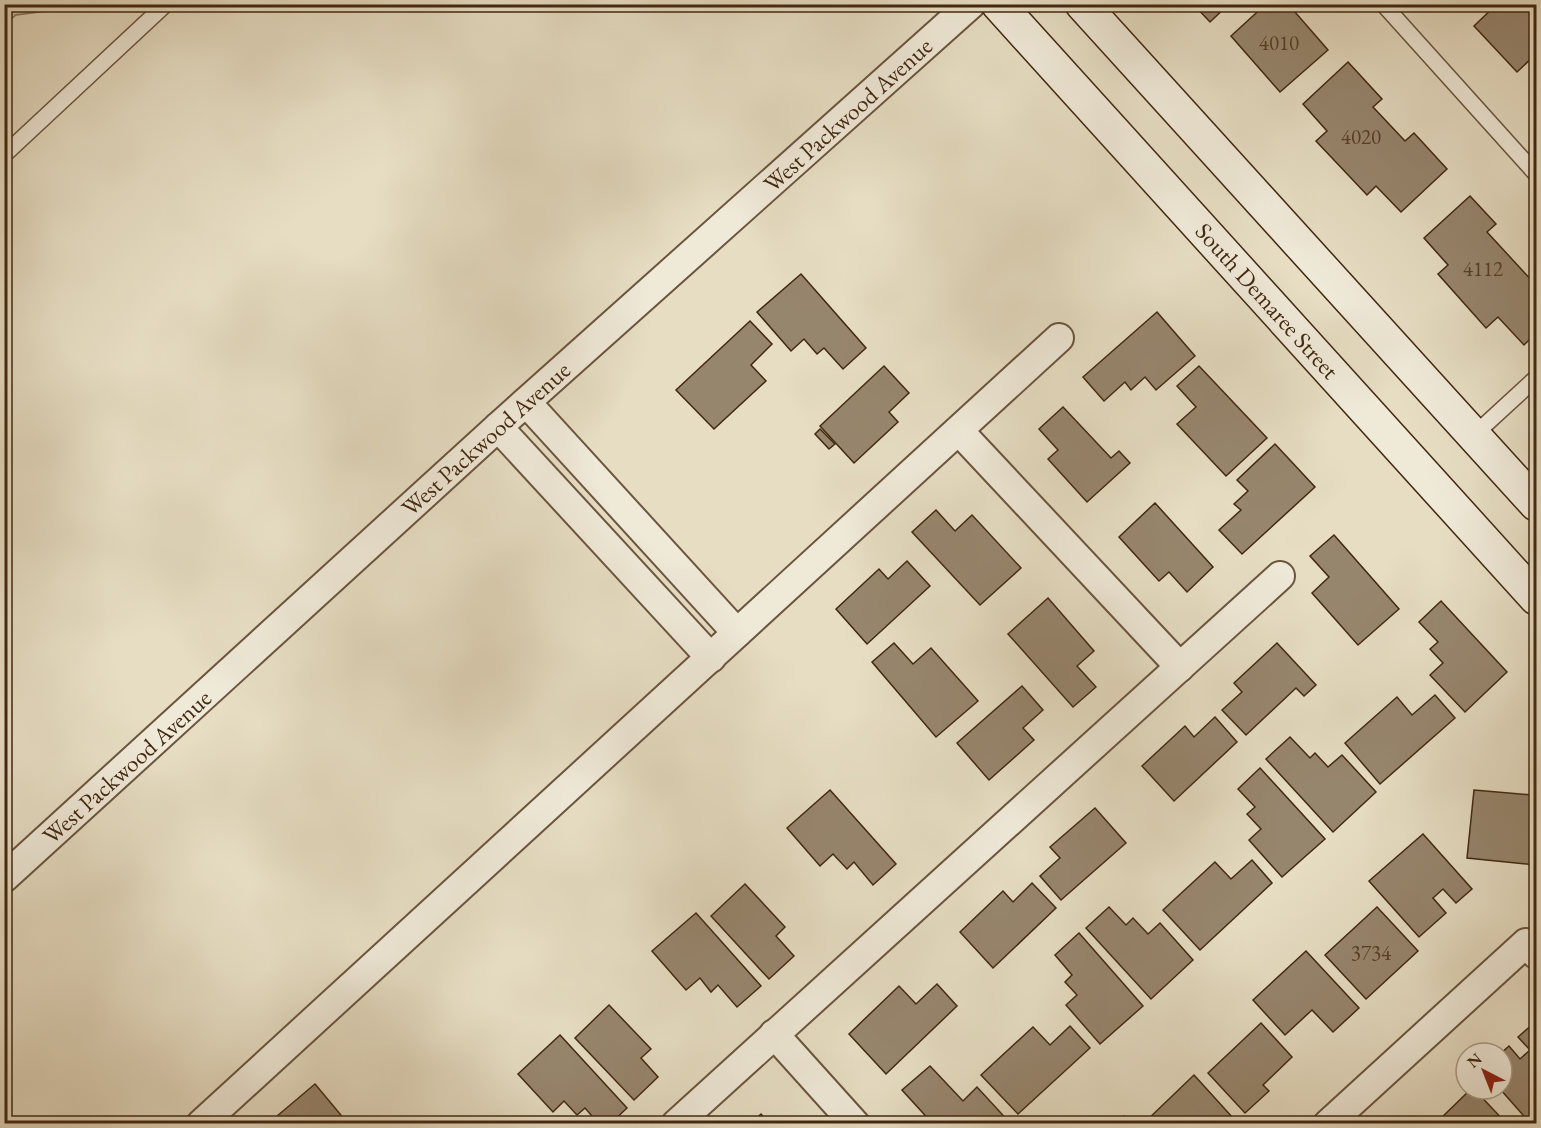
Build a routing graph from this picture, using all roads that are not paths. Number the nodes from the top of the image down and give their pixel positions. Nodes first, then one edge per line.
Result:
1 (166, 4) edge
2 (971, 4) edge
3 (998, 4) edge
4 (1082, 4) edge
5 (1383, 4) edge
6 (4, 155) edge
7 (1536, 174) edge
8 (1059, 338) dead end
9 (1536, 378) edge
10 (526, 402) junction
11 (498, 427) junction
12 (959, 431) junction
13 (1474, 435) junction
14 (1536, 504) edge
15 (1280, 576) dead end
16 (1536, 598) edge
17 (737, 633) junction
18 (711, 658) junction
19 (1180, 667) junction
20 (4, 878) edge
21 (1531, 949) edge
22 (774, 1034) junction
23 (201, 1124) edge
24 (676, 1124) edge
25 (855, 1124) edge
26 (1328, 1124) edge

1 - 6 lane
2 - 10 street, West Packwood Avenue
3 - 16 main road, South Demaree Street
4 - 13 main road
5 - 7 lane
8 - 12 street
9 - 13 lane
10 - 11 street, West Packwood Avenue
10 - 17 street
11 - 18 street
11 - 20 street, West Packwood Avenue
12 - 17 street
12 - 19 street
13 - 14 main road
15 - 19 street
17 - 18 street
18 - 23 street
19 - 22 street
21 - 26 street
22 - 24 street
22 - 25 street

